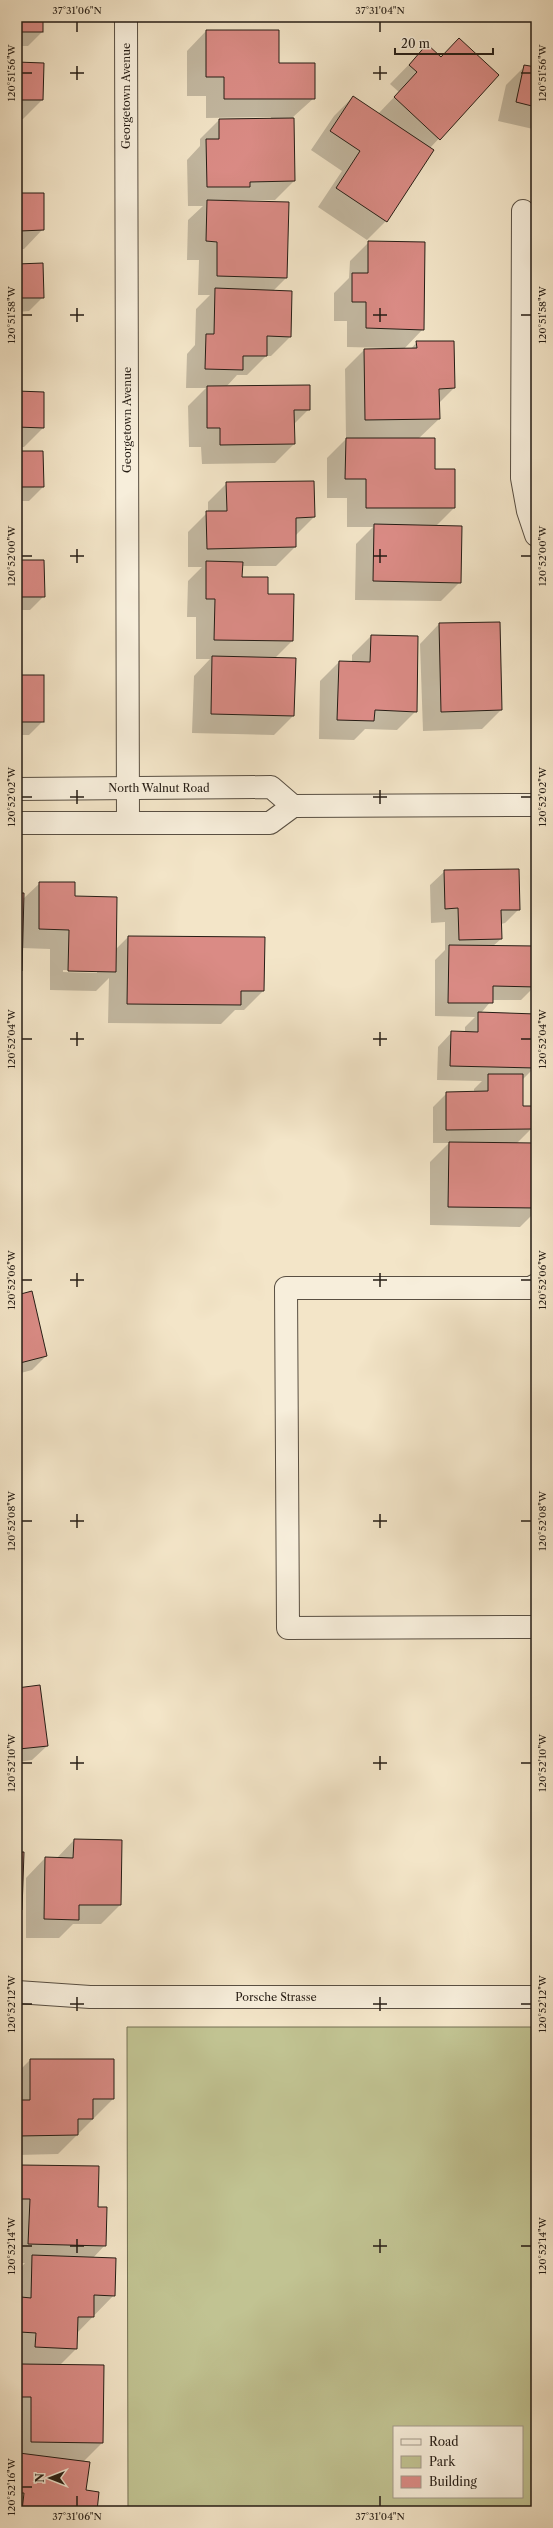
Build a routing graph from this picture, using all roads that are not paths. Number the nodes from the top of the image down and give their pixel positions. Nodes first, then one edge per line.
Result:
1 (126, 17) edge
2 (523, 211) dead end
3 (536, 535) edge
4 (128, 788) junction
5 (17, 789) edge
6 (536, 805) edge
7 (293, 806) junction
8 (17, 823) edge
9 (128, 823) junction
10 (536, 1285) edge
11 (536, 1627) edge
12 (17, 1992) edge
13 (536, 1997) edge

1 - 4 street, Georgetown Avenue
2 - 3 street
4 - 5 street, North Walnut Road
4 - 7 street, North Walnut Road
4 - 9 street, Georgetown Avenue
6 - 7 street
7 - 9 street
8 - 9 street
10 - 11 street
12 - 13 street, Porsche Strasse

